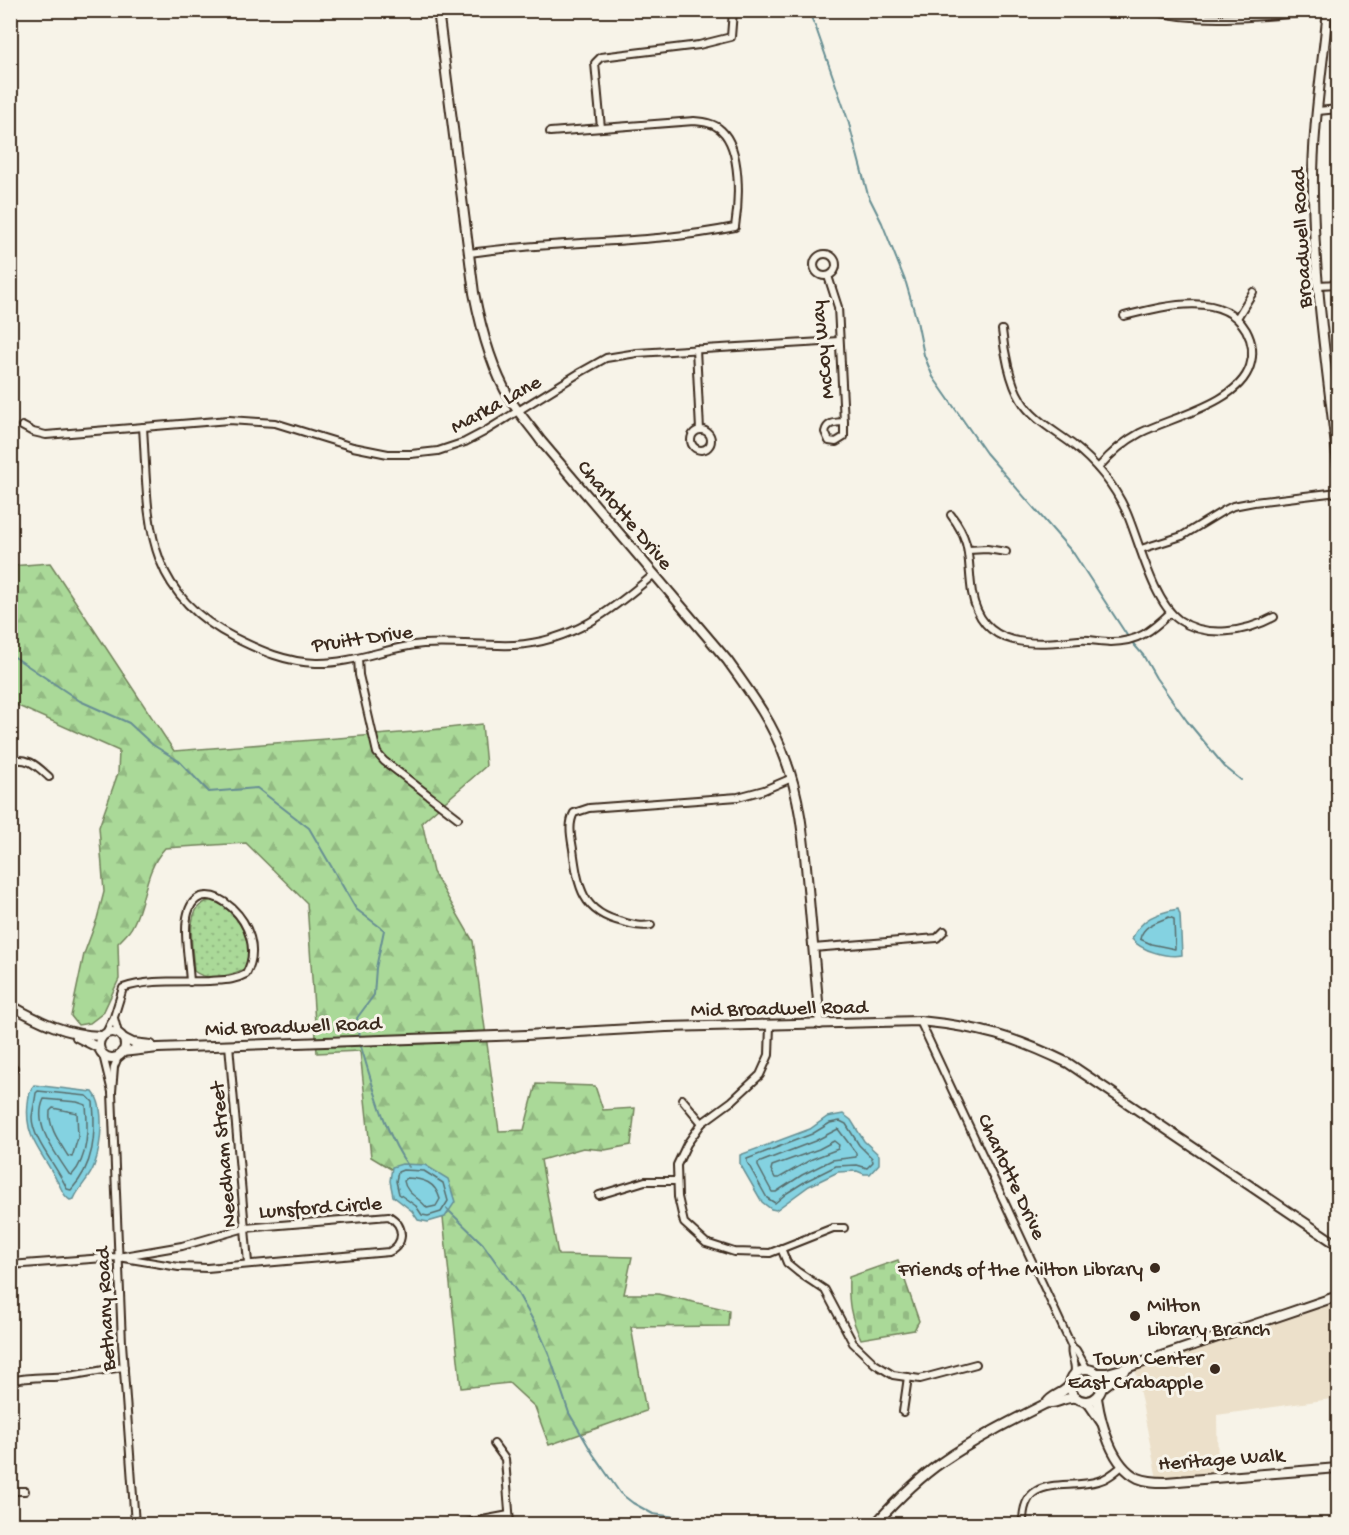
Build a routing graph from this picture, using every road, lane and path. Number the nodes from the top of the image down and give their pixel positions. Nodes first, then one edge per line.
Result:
1 (438, 10) edge
2 (1147, 10) edge
3 (733, 11) edge
4 (1328, 11) edge
5 (1338, 109) edge
6 (1318, 111) junction
7 (601, 128) junction
8 (550, 132) dead end
9 (469, 253) junction
10 (828, 276) dead end
11 (1338, 284) edge
12 (1318, 285) junction
13 (1253, 292) dead end
14 (1124, 316) dead end
15 (1237, 318) junction
16 (1002, 330) dead end
17 (839, 341) junction
18 (696, 349) junction
19 (518, 411) junction
20 (844, 422) dead end
21 (22, 426) dead end
22 (142, 427) junction
23 (700, 430) dead end
24 (1338, 464) edge
25 (1098, 468) junction
26 (1338, 492) edge
27 (951, 515) dead end
28 (1141, 549) junction
29 (968, 550) junction
30 (1006, 552) dead end
31 (653, 575) junction
32 (1170, 613) junction
33 (1274, 617) dead end
34 (358, 658) junction
35 (10, 761) edge
36 (49, 777) dead end
37 (792, 778) junction
38 (458, 818) dead end
39 (651, 925) dead end
40 (944, 931) dead end
41 (813, 948) junction
42 (190, 982) junction
43 (10, 1005) edge
44 (114, 1017) junction
45 (921, 1021) junction
46 (820, 1024) junction
47 (770, 1025) junction
48 (71, 1033) junction
49 (104, 1035) junction
50 (121, 1036) junction
51 (229, 1045) junction
52 (158, 1048) junction
53 (101, 1051) junction
54 (120, 1055) junction
55 (112, 1092) junction
56 (682, 1099) dead end
57 (702, 1123) junction
58 (677, 1181) junction
59 (599, 1195) dead end
60 (245, 1228) junction
61 (844, 1228) dead end
62 (1338, 1245) edge
63 (781, 1248) junction
64 (118, 1257) junction
65 (248, 1263) junction
66 (10, 1265) edge
67 (1338, 1296) edge
68 (1072, 1347) junction
69 (976, 1364) dead end
70 (124, 1367) junction
71 (1129, 1367) junction
72 (1087, 1369) junction
73 (1096, 1372) junction
74 (1074, 1374) junction
75 (908, 1377) junction
76 (10, 1381) edge
77 (1070, 1384) junction
78 (1102, 1388) junction
79 (1076, 1398) junction
80 (1097, 1398) junction
81 (1085, 1402) junction
82 (1047, 1403) junction
83 (903, 1412) dead end
84 (1102, 1423) junction
85 (494, 1444) dead end
86 (1122, 1466) junction
87 (1338, 1468) edge
88 (10, 1491) edge
89 (25, 1491) dead end
90 (509, 1515) junction
91 (135, 1524) edge
92 (461, 1524) edge
93 (510, 1524) edge
94 (875, 1524) edge
95 (1023, 1524) edge

1 - 9 street, Charlotte Drive
2 - 4 street
3 - 7 street
4 - 6 street, Broadwell Road
5 - 6 street
6 - 12 street, Broadwell Road
7 - 8 street
7 - 9 street
9 - 19 street, Charlotte Drive
10 - 17 street, McCoy Way
11 - 12 street
12 - 24 street, Broadwell Road
13 - 15 street
14 - 15 street
15 - 25 street
16 - 25 street
17 - 18 street, Marka Lane
17 - 20 street, McCoy Way
18 - 19 street, Marka Lane
18 - 23 street
19 - 22 street, Marka Lane
19 - 31 street, Charlotte Drive
21 - 22 street, Marka Lane
22 - 34 street, Pruitt Drive
25 - 28 street
26 - 28 street
27 - 29 street
28 - 32 street
29 - 30 street
29 - 32 street
31 - 34 street, Pruitt Drive
31 - 37 street, Charlotte Drive
32 - 33 street
34 - 38 street
35 - 36 street
37 - 39 street
37 - 41 street, Charlotte Drive
40 - 41 street
41 - 46 street, Charlotte Drive
42 - 42 street
42 - 44 street
43 - 48 street
44 - 49 street
44 - 50 street
45 - 46 street, Mid Broadwell Road
45 - 62 street, Mid Broadwell Road
45 - 68 street, Charlotte Drive
46 - 47 street, Mid Broadwell Road
47 - 51 street, Mid Broadwell Road
47 - 57 street
48 - 49 street
48 - 53 street
49 - 50 street
49 - 53 street
50 - 52 street, Mid Broadwell Road
50 - 54 street
51 - 52 street, Mid Broadwell Road
51 - 60 street, Needham Street
52 - 54 street, Mid Broadwell Road
53 - 54 street
53 - 55 street, Bethany Road
54 - 55 street, Bethany Road
55 - 64 street, Bethany Road
56 - 57 street
57 - 58 street
58 - 59 street
58 - 63 street
60 - 64 street, Lunsford Circle
60 - 65 street, Needham Street
60 - 65 street, Lunsford Circle
61 - 63 street
63 - 75 street
64 - 65 street, Lunsford Circle
64 - 66 street
64 - 70 street, Bethany Road
67 - 71 street
68 - 72 street, Charlotte Drive
68 - 74 street, Charlotte Drive
69 - 75 street
70 - 76 street
70 - 91 street, Bethany Road
71 - 73 street
71 - 78 street
72 - 73 street
72 - 74 street
73 - 78 street
74 - 77 street
75 - 83 street
77 - 79 street
77 - 82 street
78 - 80 street
79 - 81 street
79 - 82 street
80 - 81 street
80 - 84 street
81 - 84 street
82 - 94 street
84 - 86 street
85 - 90 street
86 - 87 street, Heritage Walk
86 - 95 street
88 - 89 street
90 - 92 street
90 - 93 street

